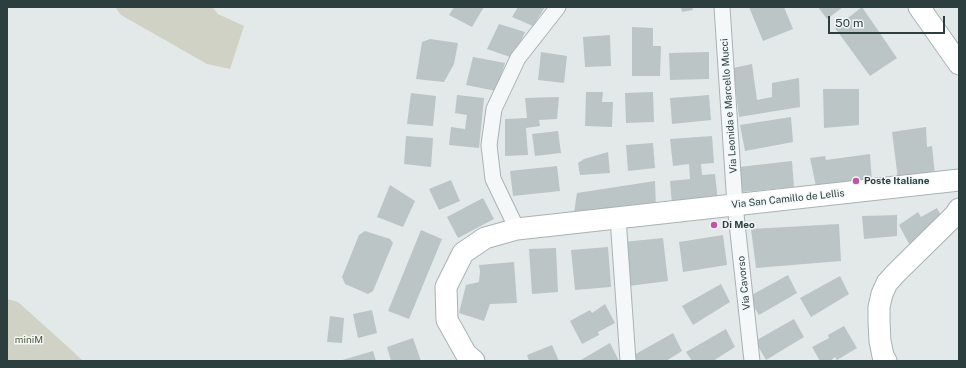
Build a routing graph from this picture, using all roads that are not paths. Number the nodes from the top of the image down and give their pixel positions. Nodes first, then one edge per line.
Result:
1 (558, 7) edge
2 (722, 7) edge
3 (919, 7) edge
4 (959, 64) edge
5 (959, 180) edge
6 (735, 205) junction
7 (959, 209) edge
8 (618, 218) junction
9 (517, 229) junction
10 (474, 361) edge
11 (628, 361) edge
12 (752, 361) edge
13 (886, 361) edge

1 - 9 street
2 - 6 street, Via Leonida e Marcello Mucci
3 - 4 street
5 - 6 street, Via San Camillo de Lellis
6 - 8 street, Via San Camillo de Lellis
6 - 12 street, Via Cavorso
7 - 13 street
8 - 9 street, Via San Camillo de Lellis
8 - 11 street
9 - 10 street, Via San Camillo de Lellis

